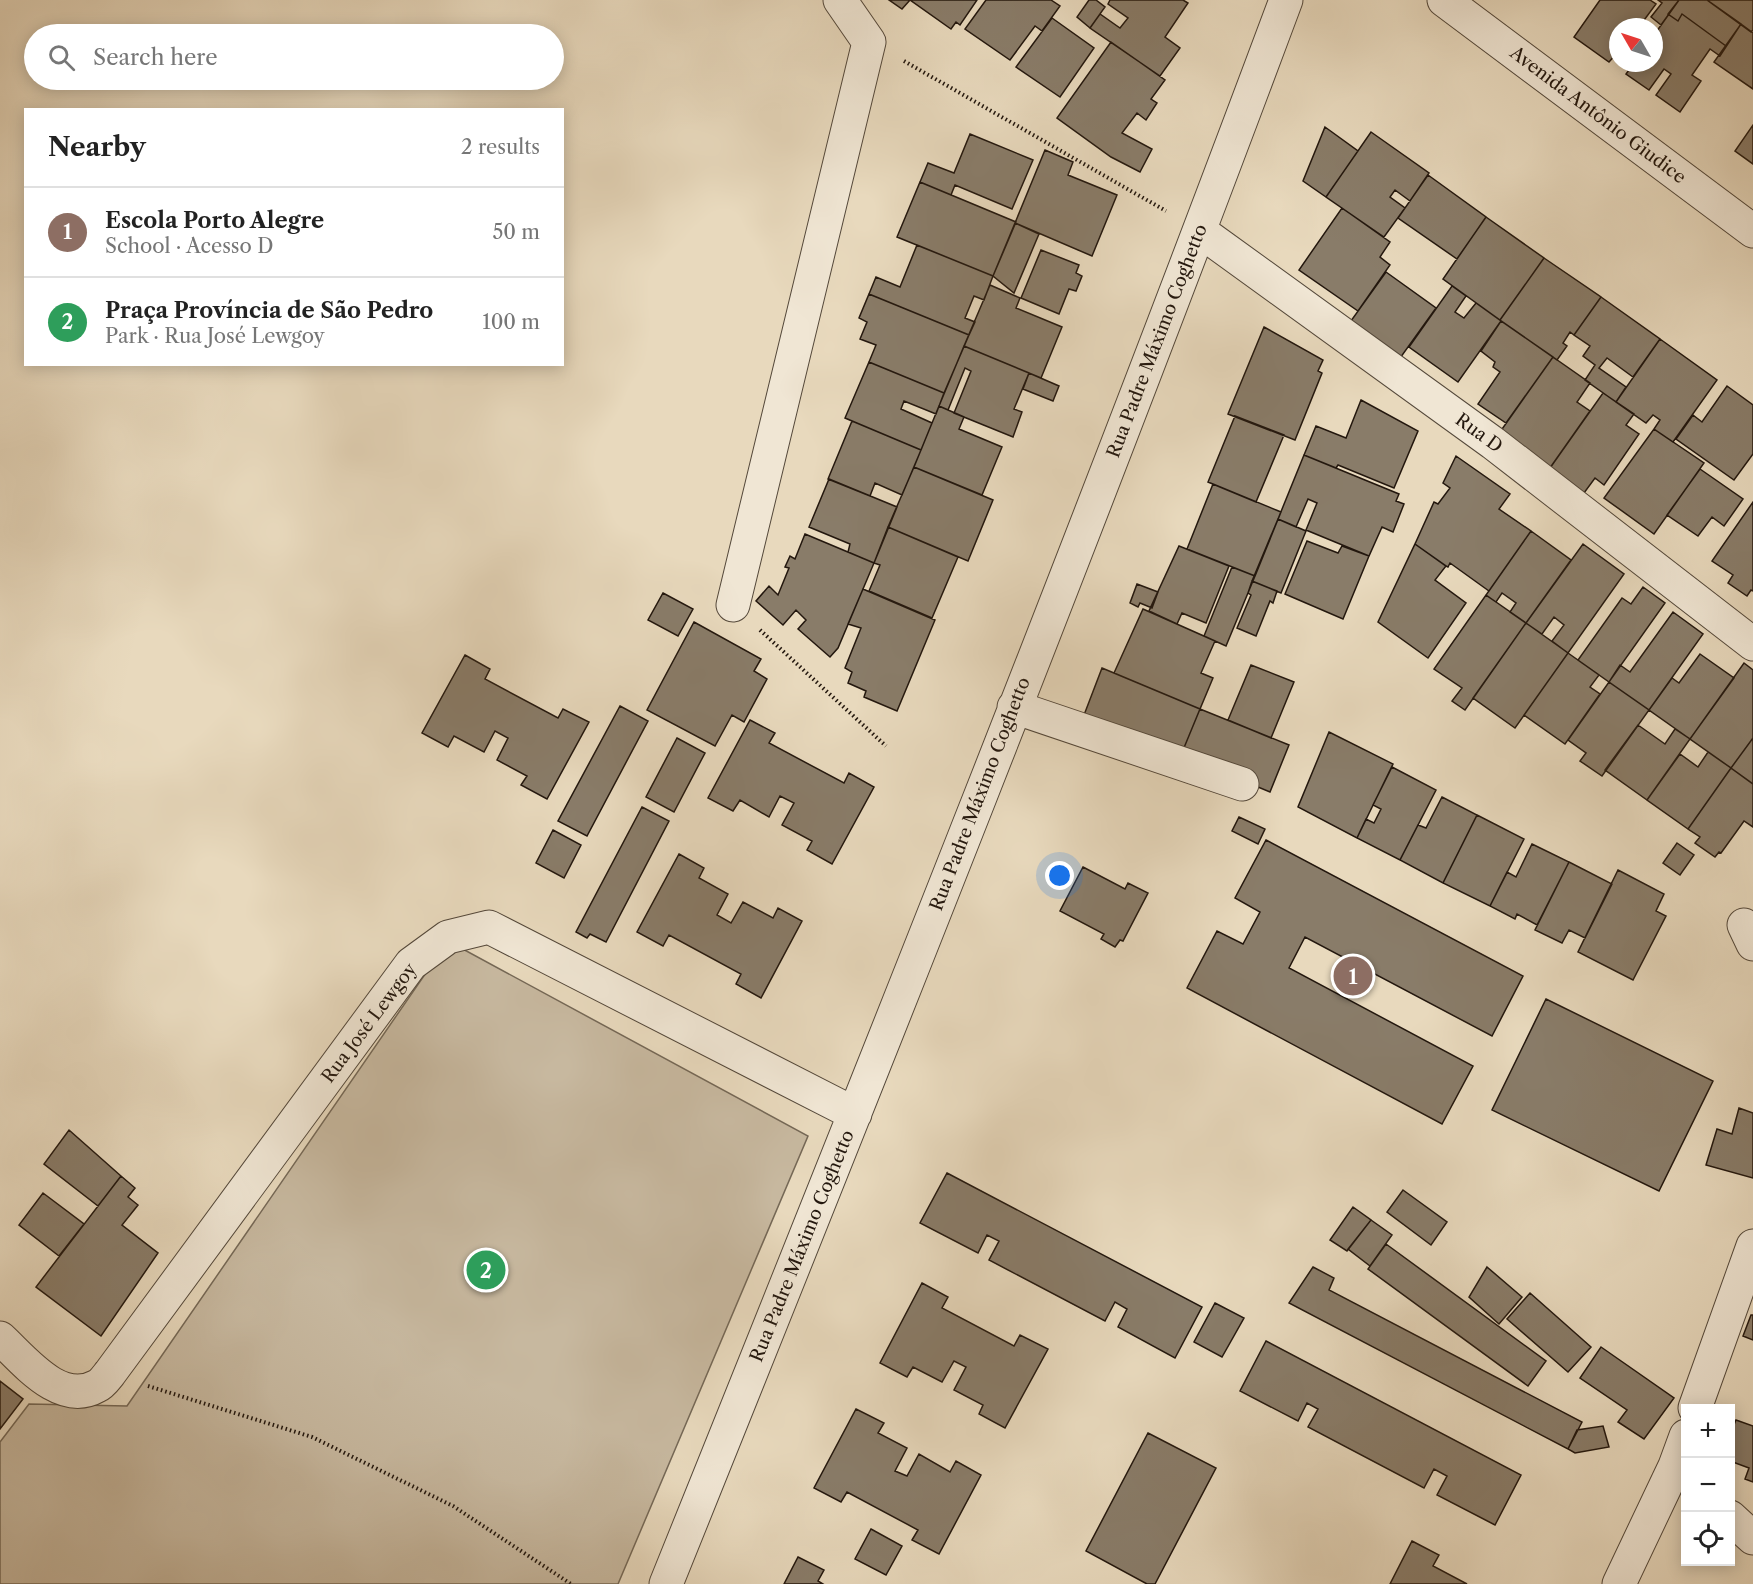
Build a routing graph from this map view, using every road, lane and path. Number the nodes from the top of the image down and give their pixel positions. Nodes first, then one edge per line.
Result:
1 (840, 0) edge
2 (1286, 0) edge
3 (1444, 0) edge
4 (869, 42) junction
5 (1200, 231) junction
6 (1753, 231) edge
7 (733, 605) joint
8 (1753, 644) edge
9 (1014, 707) junction
10 (886, 746) dead end
11 (1242, 784) dead end
12 (855, 1114) junction
13 (1753, 1246) edge
14 (0, 1338) edge
15 (110, 1374) junction
16 (1696, 1404) edge
17 (1681, 1461) edge
18 (1735, 1521) edge
19 (1753, 1538) edge
20 (571, 1584) edge
21 (666, 1584) edge
22 (1619, 1584) edge

1 - 4 street
2 - 5 street, Rua Padre Máximo Coghetto
3 - 6 street, Avenida Antônio Giudice
4 - 5 path
4 - 7 street
5 - 8 street, Rua D
5 - 9 street, Rua Padre Máximo Coghetto
7 - 10 path
9 - 11 street
9 - 12 street, Rua Padre Máximo Coghetto
12 - 15 street, Rua José Lewgoy
12 - 21 street, Rua Padre Máximo Coghetto
13 - 16 street
14 - 15 street, Rua José Lewgoy
15 - 20 path
17 - 22 street
18 - 19 street

